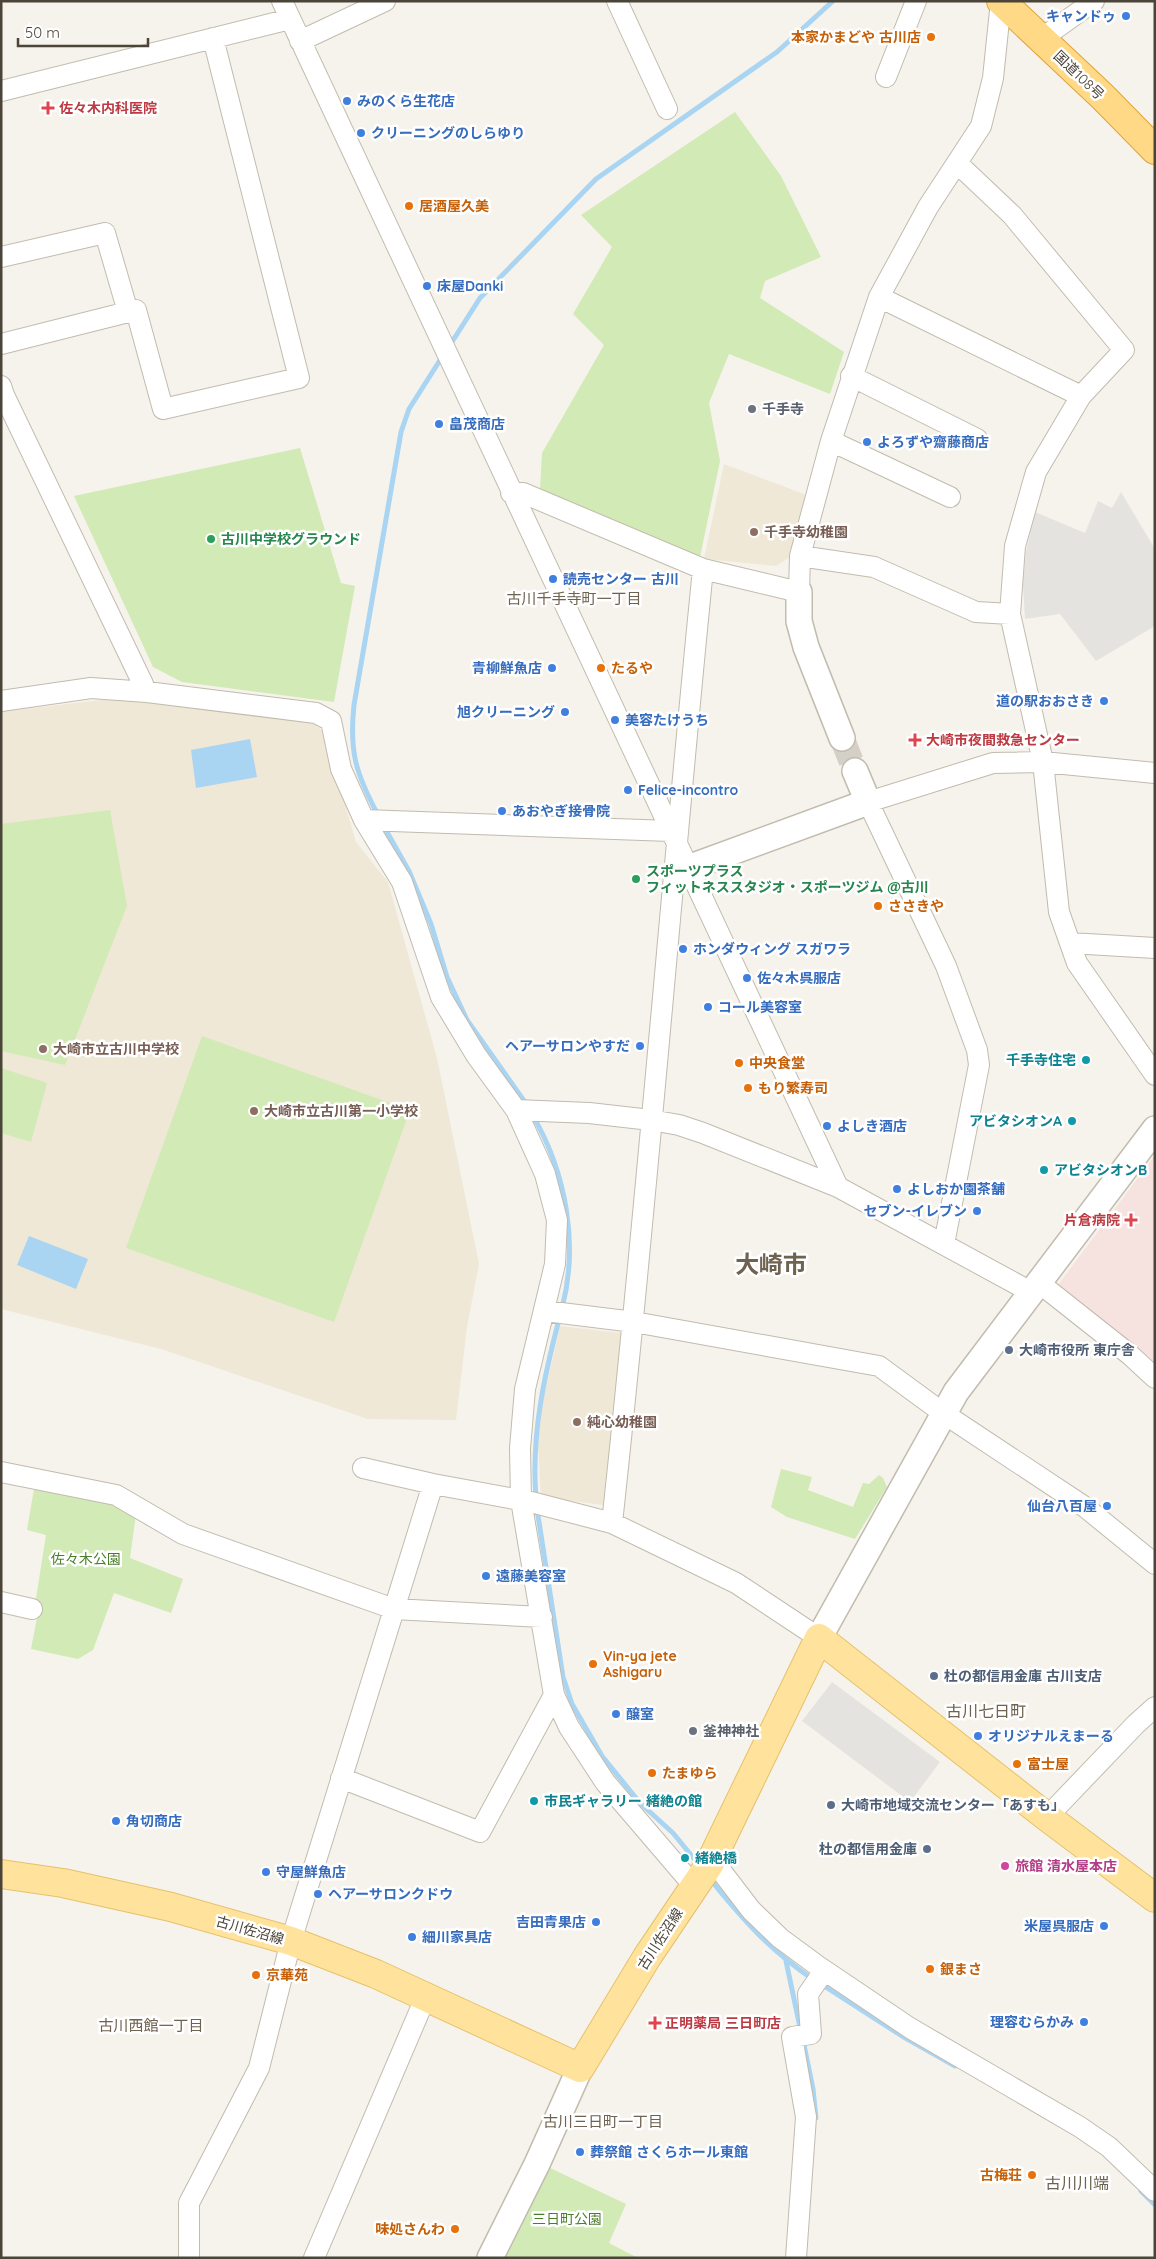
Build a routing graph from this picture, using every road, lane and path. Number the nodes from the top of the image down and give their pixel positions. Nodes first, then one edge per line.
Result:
1 (385, 1) edge
2 (618, 1) edge
3 (916, 1) edge
4 (1001, 1) edge
5 (1094, 1) edge
6 (286, 10) edge
7 (214, 38) junction
8 (1041, 39) junction
9 (300, 41) junction
10 (886, 77) dead end
11 (1, 91) edge
12 (667, 109) dead end
13 (1155, 150) edge
14 (958, 164) junction
15 (1, 257) edge
16 (879, 297) junction
17 (128, 312) junction
18 (1, 344) edge
19 (851, 376) junction
20 (1, 386) edge
21 (1081, 396) junction
22 (977, 439) dead end
23 (831, 441) junction
24 (511, 493) junction
25 (950, 497) dead end
26 (800, 556) junction
27 (703, 568) junction
28 (799, 592) junction
29 (1010, 614) junction
30 (143, 684) dead end
31 (1, 701) edge
32 (842, 738) tunnel mouth
33 (1043, 762) junction
34 (855, 770) tunnel mouth
35 (1155, 773) edge
36 (868, 802) junction
37 (377, 820) junction
38 (674, 836) junction
39 (688, 868) junction
40 (1070, 943) junction
41 (1155, 948) edge
42 (1155, 1075) edge
43 (526, 1110) junction
44 (651, 1120) junction
45 (1155, 1129) edge
46 (838, 1187) junction
47 (944, 1244) junction
48 (1034, 1287) junction
49 (556, 1312) junction
50 (634, 1322) junction
51 (1155, 1378) edge
52 (943, 1412) junction
53 (363, 1468) dead end
54 (1, 1472) edge
55 (433, 1484) junction
56 (532, 1502) junction
57 (612, 1523) junction
58 (1155, 1564) edge
59 (1, 1602) edge
60 (32, 1609) dead end
61 (394, 1609) junction
62 (542, 1617) junction
63 (819, 1638) junction
64 (554, 1695) junction
65 (1155, 1706) edge
66 (342, 1778) junction
67 (1047, 1817) junction
68 (704, 1872) junction
69 (1, 1874) edge
70 (1155, 1898) edge
71 (291, 1941) junction
72 (819, 1979) junction
73 (426, 1996) junction
74 (580, 2068) junction
75 (1155, 2191) edge
76 (189, 2258) edge
77 (314, 2258) edge
78 (490, 2258) edge
79 (796, 2258) edge

1 - 9 street
2 - 12 street
3 - 10 street
4 - 8 highway, 国道108号
4 - 14 street
5 - 8 street
6 - 7 street
6 - 9 street
7 - 11 street
7 - 17 street
8 - 13 highway, 国道108号
9 - 24 street
14 - 16 street
14 - 21 street
15 - 17 street
16 - 19 street
16 - 21 street
17 - 18 street
19 - 22 street
19 - 23 street
20 - 30 street
21 - 29 street
23 - 25 street
23 - 26 street
24 - 27 street
24 - 38 street
26 - 28 street
26 - 29 street
27 - 28 street
27 - 38 street
28 - 32 street
29 - 33 street
31 - 37 street
33 - 35 street
33 - 36 street
33 - 40 street
34 - 36 street
36 - 39 street
36 - 47 street
37 - 38 street
37 - 43 street
38 - 39 street
38 - 44 street
39 - 46 street
40 - 41 street
40 - 42 street
43 - 44 street
43 - 49 street
44 - 46 street
44 - 50 street
45 - 48 street
46 - 47 street
47 - 48 street
48 - 51 street
48 - 52 street
49 - 50 street
49 - 56 street
50 - 52 street
50 - 57 street
52 - 58 street
52 - 63 street
53 - 55 street
54 - 61 street
55 - 56 street
55 - 61 street
56 - 57 street
56 - 62 street
57 - 63 street
59 - 60 street
61 - 62 street
61 - 66 street
62 - 64 street
63 - 67 main road
63 - 68 main road, 古川佐沼線
64 - 66 street
64 - 68 street
65 - 67 street
66 - 71 street
67 - 70 main road
68 - 72 street
68 - 74 main road, 古川佐沼線
69 - 71 main road, 古川佐沼線
71 - 73 main road, 古川佐沼線
71 - 76 street
72 - 75 street
72 - 79 street
73 - 74 main road, 古川佐沼線
73 - 77 street
74 - 78 street

